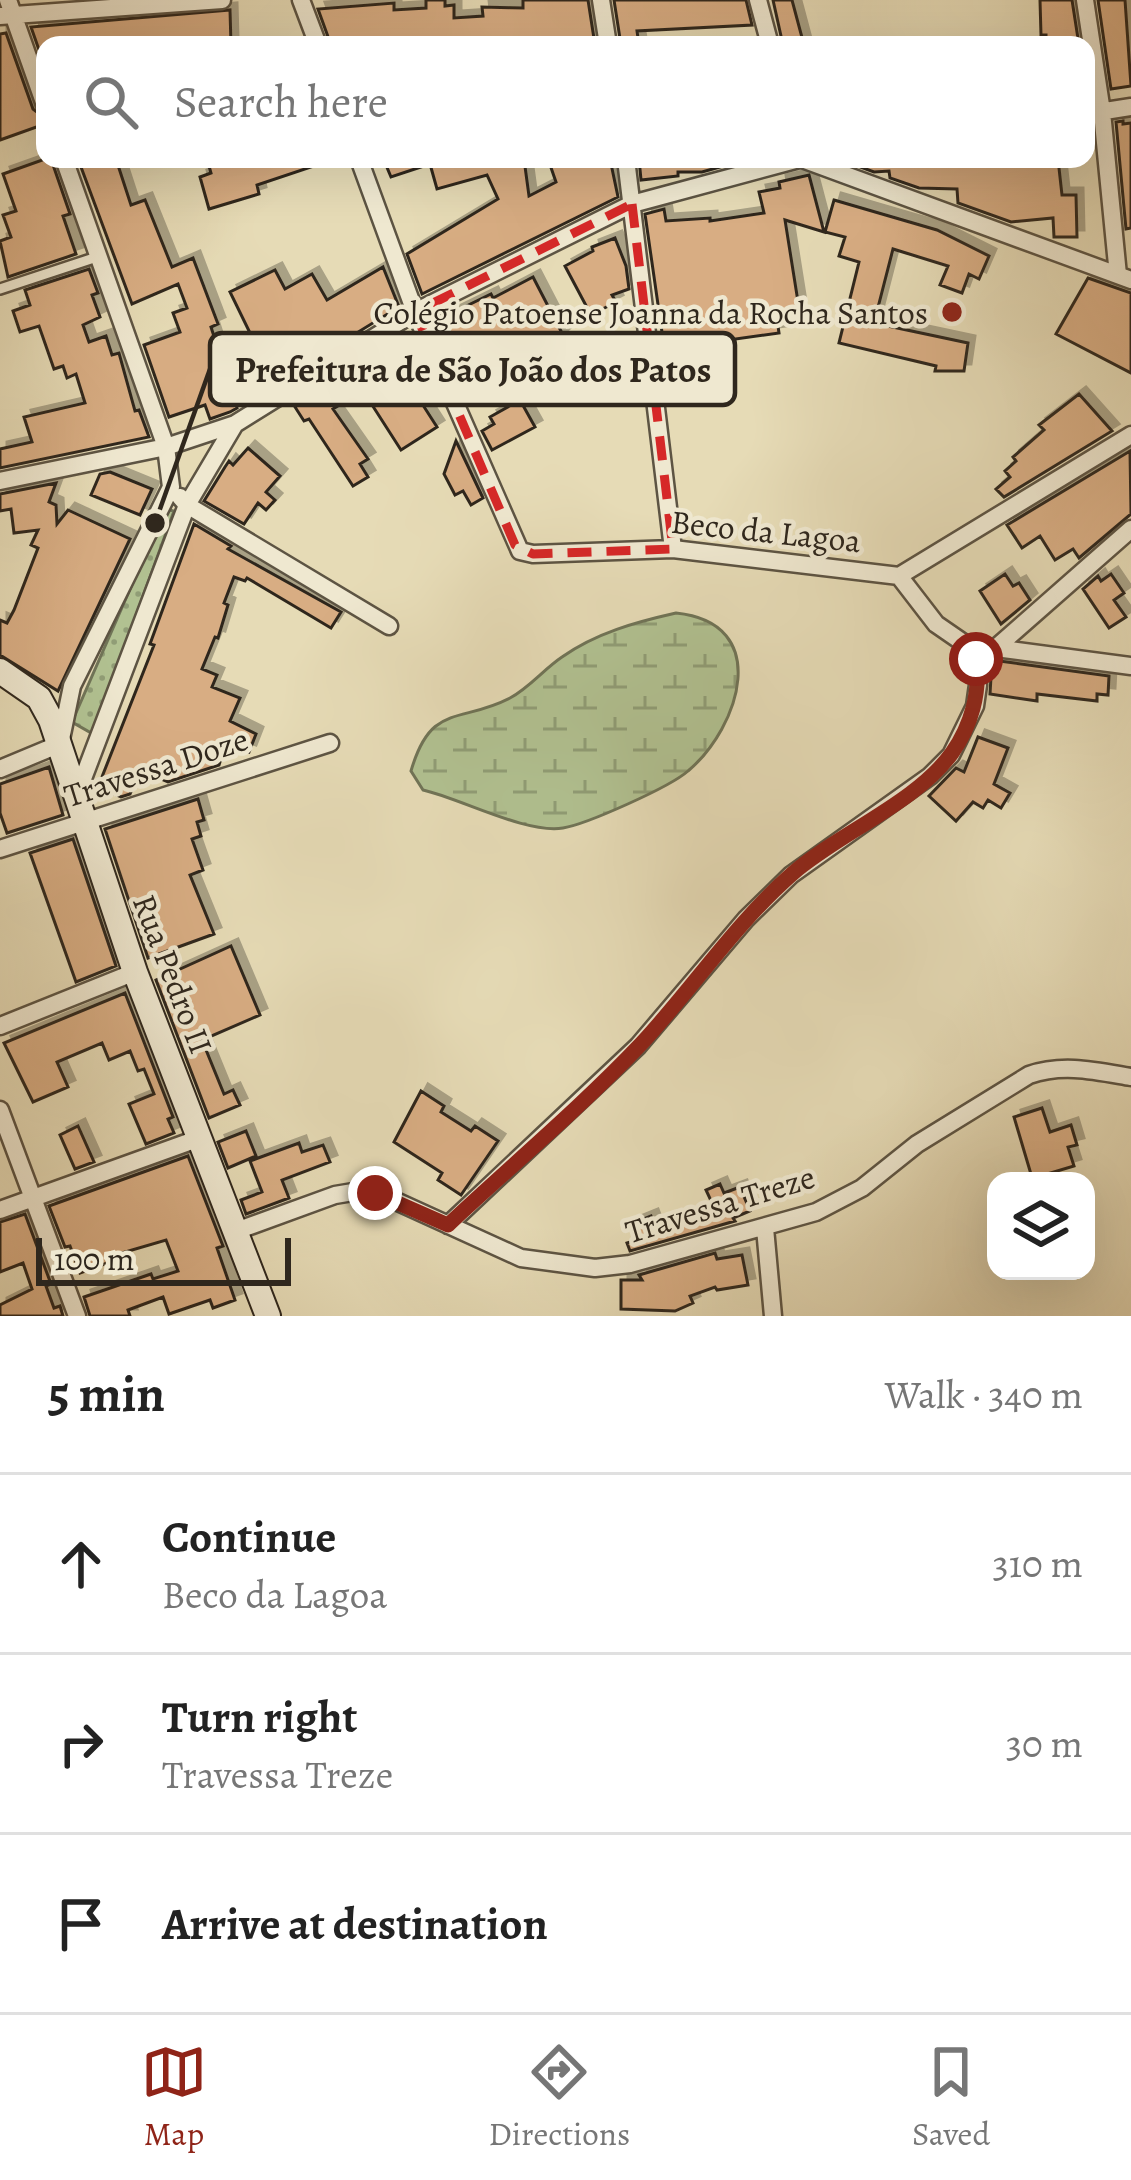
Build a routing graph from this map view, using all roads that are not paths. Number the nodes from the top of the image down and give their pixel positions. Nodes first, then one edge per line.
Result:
1 (222, 0) edge
2 (301, 0) edge
3 (601, 0) edge
4 (758, 0) edge
5 (1085, 0) edge
6 (7, 10) edge
7 (315, 36) edge
8 (607, 36) edge
9 (768, 36) edge
10 (1088, 36) edge
11 (36, 82) edge
12 (1131, 107) edge
13 (1095, 113) edge
14 (1095, 118) edge
15 (67, 168) edge
16 (362, 168) edge
17 (627, 168) edge
18 (766, 168) edge
19 (825, 168) edge
20 (632, 204) junction
21 (98, 256) junction
22 (1124, 277) edge
23 (0, 289) edge
24 (416, 312) junction
25 (236, 424) junction
26 (1131, 435) edge
27 (166, 447) junction
28 (0, 481) edge
29 (171, 488) junction
30 (187, 505) junction
31 (1131, 529) edge
32 (673, 549) junction
33 (899, 576) junction
34 (389, 626) dead end
35 (965, 644) junction
36 (998, 646) junction
37 (1131, 665) edge
38 (0, 671) edge
39 (330, 742) dead end
40 (59, 744) junction
41 (0, 770) edge
42 (78, 810) junction
43 (0, 849) edge
44 (135, 972) junction
45 (0, 1026) edge
46 (1131, 1077) edge
47 (0, 1110) edge
48 (200, 1138) junction
49 (34, 1197) junction
50 (0, 1210) edge
51 (448, 1225) junction
52 (765, 1228) junction
53 (236, 1231) junction
54 (77, 1316) edge
55 (268, 1316) edge
56 (772, 1316) edge

1 - 6 street
2 - 7 street
3 - 8 street
4 - 9 street
5 - 10 street
6 - 11 street
12 - 13 street
14 - 22 street
15 - 21 street
16 - 24 street
17 - 20 street
18 - 20 street
19 - 22 street
20 - 24 street
20 - 32 street
21 - 23 lane
21 - 27 street
24 - 25 street
24 - 32 street, Beco da Lagoa
25 - 27 street
25 - 30 street
26 - 33 street
27 - 28 street
27 - 29 street
29 - 30 street
29 - 40 street
30 - 34 street
30 - 42 street
31 - 36 street
32 - 33 street, Beco da Lagoa
33 - 35 street, Beco da Lagoa
35 - 36 street
35 - 51 street
36 - 37 street
38 - 40 street, Rua Pedro II
39 - 42 street, Travessa Doze
40 - 41 street
40 - 42 street, Rua Pedro II
42 - 43 street, Travessa Doze
42 - 44 street, Rua Pedro II
44 - 45 street
44 - 48 street, Rua Pedro II
46 - 52 street, Travessa Treze
47 - 49 street
48 - 49 street
48 - 53 street, Rua Pedro II
49 - 50 street
49 - 54 street
51 - 52 street, Travessa Treze
51 - 53 street, Travessa Treze
52 - 56 street
53 - 55 street, Rua Pedro II

